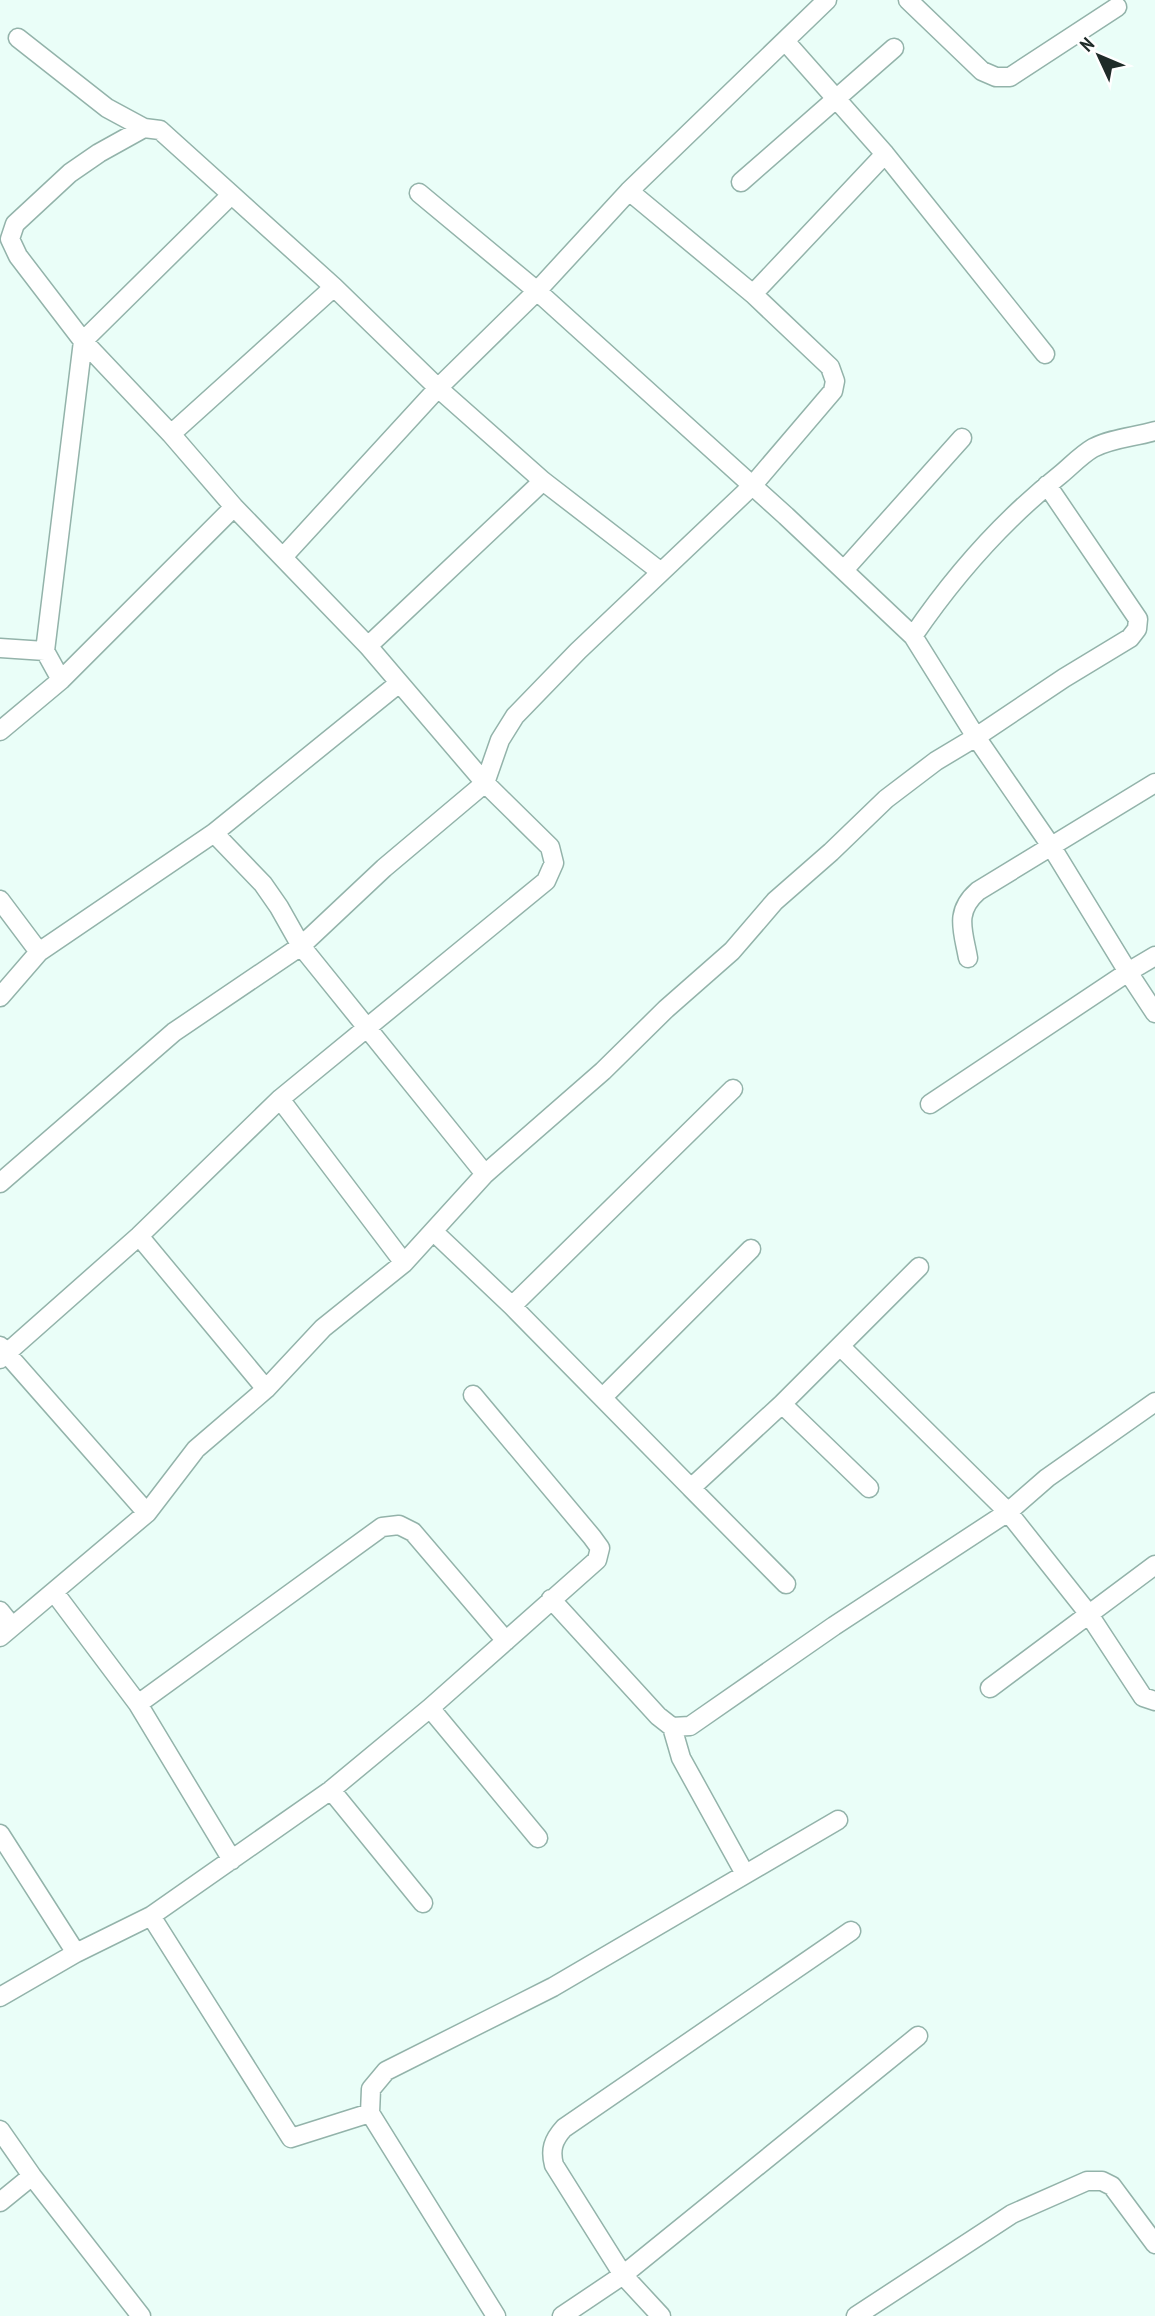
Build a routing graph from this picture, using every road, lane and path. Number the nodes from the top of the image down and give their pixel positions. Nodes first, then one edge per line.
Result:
1 (827, 0) edge
2 (908, 0) edge
3 (1117, 7) dead end
4 (18, 38) dead end
5 (785, 41) junction
6 (894, 48) dead end
7 (835, 98) junction
8 (145, 128) junction
9 (885, 154) junction
10 (741, 182) dead end
11 (629, 191) junction
12 (419, 193) dead end
13 (231, 195) junction
14 (334, 287) junction
15 (537, 291) junction
16 (753, 294) junction
17 (83, 341) junction
18 (1045, 354) dead end
19 (438, 388) junction
20 (1155, 430) edge
21 (171, 434) junction
22 (962, 438) dead end
23 (543, 481) junction
24 (1047, 485) junction
25 (752, 486) junction
26 (234, 508) junction
27 (283, 558) junction
28 (844, 570) junction
29 (661, 572) junction
30 (913, 636) junction
31 (368, 646) junction
32 (0, 648) edge
33 (45, 651) junction
34 (61, 680) junction
35 (398, 684) junction
36 (0, 731) edge
37 (976, 737) junction
38 (485, 783) junction
39 (1155, 783) edge
40 (214, 833) junction
41 (1051, 846) junction
42 (0, 900) edge
43 (301, 946) junction
44 (39, 952) junction
45 (1155, 956) edge
46 (968, 958) dead end
47 (1129, 972) junction
48 (0, 997) edge
49 (1155, 1013) edge
50 (368, 1028) junction
51 (733, 1090) dead end
52 (280, 1099) junction
53 (930, 1104) dead end
54 (485, 1174) junction
55 (0, 1183) edge
56 (434, 1232) junction
57 (139, 1236) junction
58 (751, 1249) dead end
59 (404, 1263) junction
60 (919, 1267) dead end
61 (512, 1306) junction
62 (840, 1346) junction
63 (2, 1352) edge
64 (266, 1389) junction
65 (473, 1395) dead end
66 (603, 1397) junction
67 (1155, 1402) edge
68 (782, 1404) junction
69 (691, 1488) junction
70 (869, 1488) dead end
71 (1008, 1512) junction
72 (147, 1513) junction
73 (1155, 1565) edge
74 (786, 1584) dead end
75 (54, 1592) junction
76 (551, 1599) junction
77 (0, 1611) edge
78 (1088, 1613) junction
79 (6, 1632) edge
80 (506, 1641) junction
81 (990, 1688) dead end
82 (1155, 1701) edge
83 (138, 1704) junction
84 (430, 1709) junction
85 (671, 1727) junction
86 (331, 1790) junction
87 (838, 1820) dead end
88 (0, 1833) edge
89 (538, 1838) dead end
90 (232, 1860) junction
91 (745, 1874) junction
92 (423, 1903) dead end
93 (151, 1916) junction
94 (851, 1931) dead end
95 (76, 1953) junction
96 (0, 1997) edge
97 (918, 2036) dead end
98 (370, 2113) junction
99 (0, 2130) edge
100 (32, 2176) junction
101 (0, 2202) edge
102 (1155, 2244) edge
103 (623, 2275) junction
104 (141, 2316) edge
105 (496, 2316) edge
106 (562, 2316) edge
107 (661, 2316) edge
108 (856, 2316) edge

1 - 5 street
2 - 3 street
4 - 8 street
5 - 7 street
5 - 11 street
6 - 7 street
7 - 9 street
7 - 10 street
8 - 13 street
8 - 17 street
9 - 16 street
9 - 18 street
11 - 15 street
11 - 16 street
12 - 15 street
13 - 14 street
13 - 17 street
14 - 19 street
14 - 21 street
15 - 19 street
15 - 25 street
16 - 25 street
17 - 21 street
17 - 33 street
19 - 23 street
19 - 27 street
20 - 24 street
21 - 26 street
22 - 28 street
23 - 29 street
23 - 31 street
24 - 30 street
24 - 37 street
25 - 28 street
25 - 29 street
26 - 27 street
26 - 34 street
27 - 31 street
28 - 30 street
29 - 38 street
30 - 37 street
31 - 35 street
32 - 33 street
33 - 34 street
34 - 36 street
35 - 38 street
35 - 40 street
37 - 41 street
37 - 54 street
38 - 43 street
38 - 50 street
39 - 41 street
40 - 43 street
40 - 44 street
41 - 46 street
41 - 47 street
42 - 44 street
43 - 50 street
43 - 55 street
44 - 48 street
45 - 47 street
47 - 49 street
47 - 53 street
50 - 52 street
50 - 54 street
51 - 61 street
52 - 57 street
52 - 59 street
54 - 56 street
56 - 59 street
56 - 61 street
57 - 63 street
57 - 64 street
58 - 66 street
59 - 64 street
60 - 62 street
61 - 66 street
62 - 68 street
62 - 71 street
63 - 72 street
64 - 72 street
65 - 76 street
66 - 69 street
67 - 71 street
68 - 69 street
68 - 70 street
69 - 74 street
71 - 78 street
71 - 85 street
72 - 75 street
73 - 78 street
75 - 79 street
75 - 83 street
76 - 80 street
76 - 85 street
77 - 79 street
78 - 81 street
78 - 82 street
80 - 83 street
80 - 84 street
83 - 90 street
84 - 86 street
84 - 89 street
85 - 91 street
86 - 90 street
86 - 92 street
87 - 91 street
88 - 95 street
90 - 93 street
91 - 98 street
93 - 95 street
93 - 98 street
94 - 103 street
95 - 96 street
97 - 103 street
98 - 105 street
99 - 100 street
100 - 101 street
100 - 104 street
102 - 108 street
103 - 106 street
103 - 107 street

